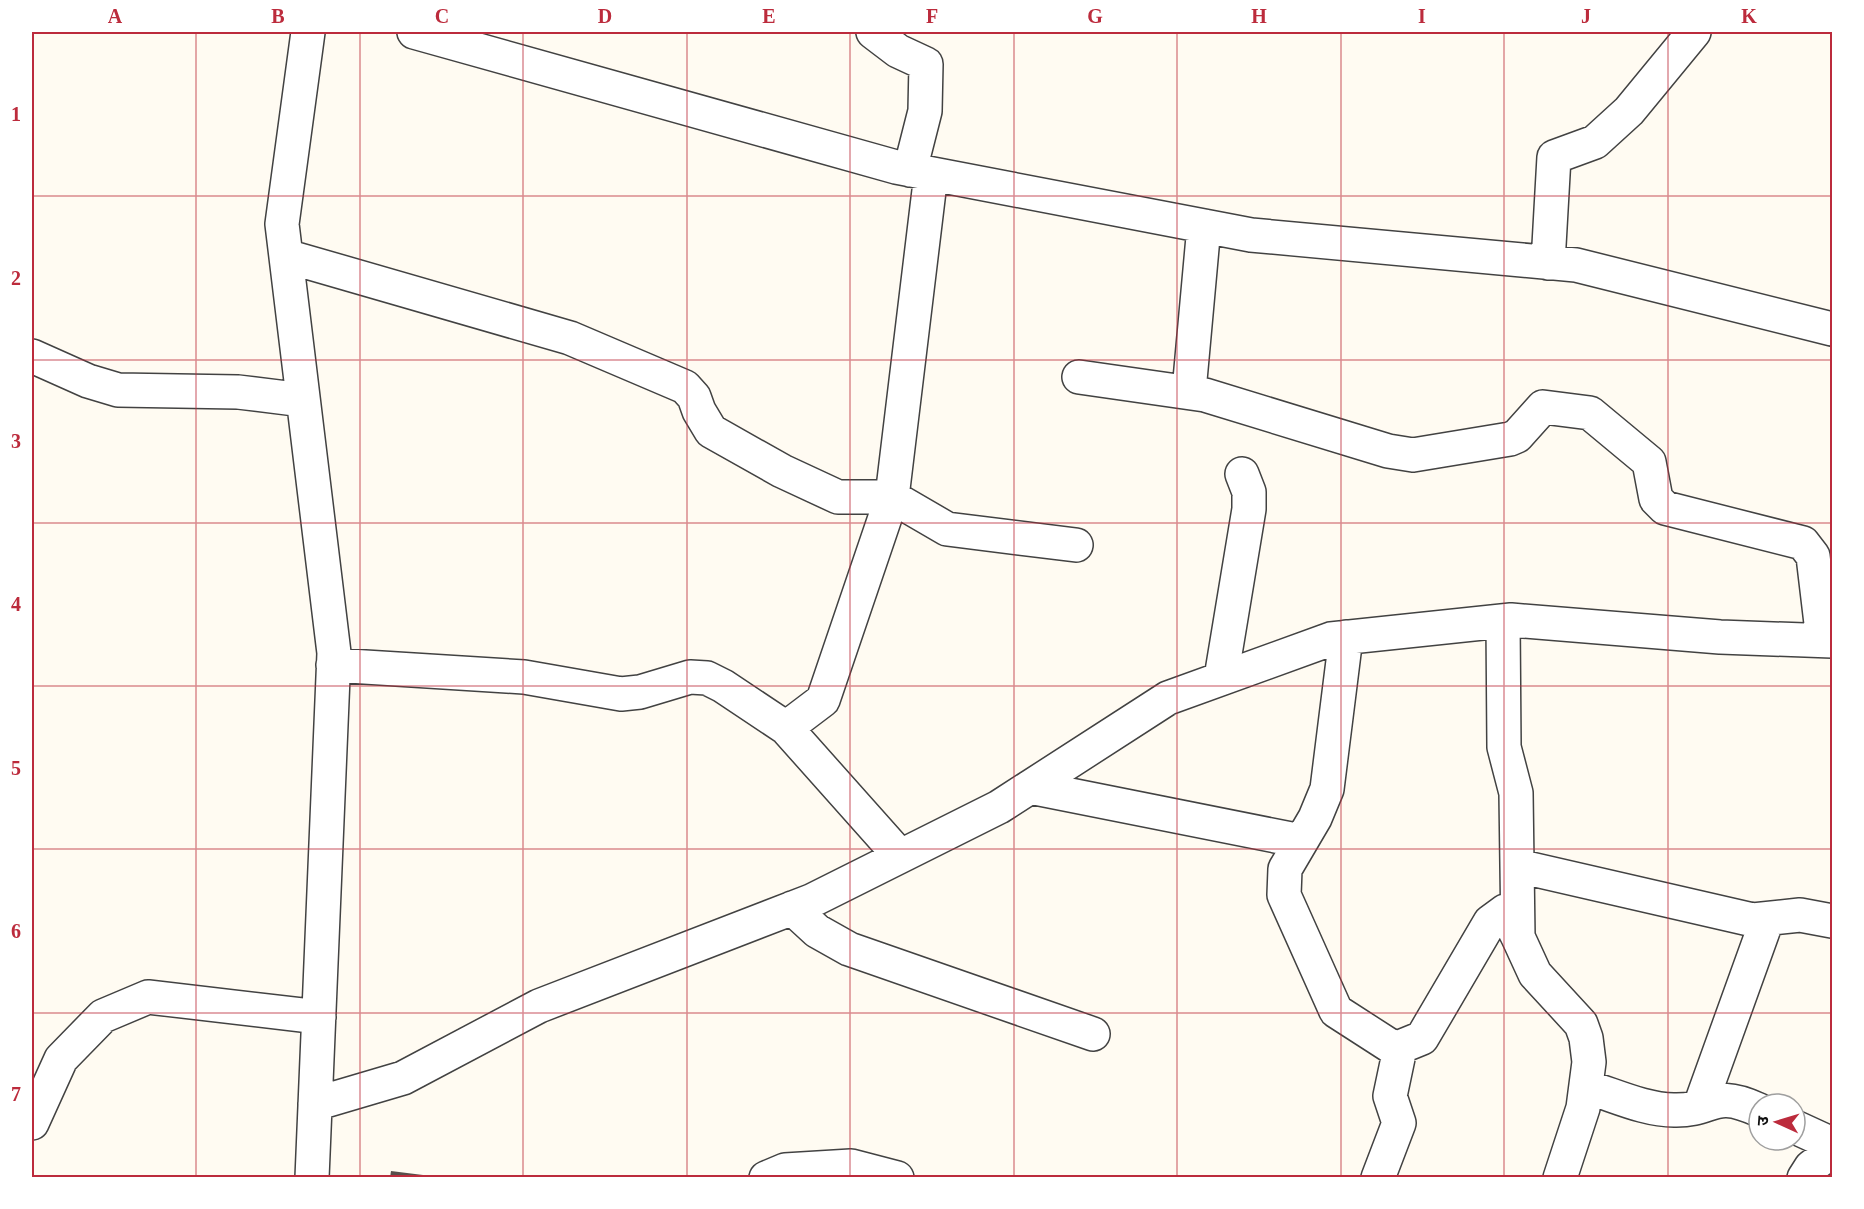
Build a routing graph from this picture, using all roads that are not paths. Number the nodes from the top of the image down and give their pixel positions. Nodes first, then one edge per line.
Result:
1 (308, 32) edge
2 (414, 32) edge
3 (873, 32) edge
4 (1694, 32) edge
5 (921, 172) junction
6 (1204, 226) junction
7 (286, 256) junction
8 (1548, 263) junction
9 (1833, 328) edge
10 (32, 356) edge
11 (1079, 377) dead end
12 (1189, 391) junction
13 (303, 400) junction
14 (1242, 474) dead end
15 (892, 497) junction
16 (1076, 545) dead end
17 (1503, 621) junction
18 (1346, 637) junction
19 (1828, 640) edge
20 (333, 665) junction
21 (1221, 678) junction
22 (786, 728) junction
23 (1030, 787) junction
24 (1302, 841) junction
25 (900, 856) junction
26 (1518, 866) junction
27 (792, 908) junction
28 (1767, 920) junction
29 (1833, 921) edge
30 (1518, 937) junction
31 (319, 1017) junction
32 (1093, 1034) dead end
33 (1395, 1048) junction
34 (1587, 1087) junction
35 (315, 1104) junction
36 (1700, 1106) junction
37 (1747, 1106) edge
38 (32, 1123) edge
39 (1807, 1132) edge
40 (1833, 1144) edge
41 (1833, 1151) edge
42 (312, 1178) edge
43 (766, 1178) edge
44 (897, 1178) edge
45 (1378, 1178) edge
46 (1560, 1178) edge
47 (1804, 1178) edge

1 - 7 street
2 - 5 street
3 - 5 street
4 - 8 street
5 - 6 street
5 - 15 street
6 - 8 street
6 - 12 street
7 - 13 street
7 - 15 street
8 - 9 street
10 - 13 street
11 - 12 street
12 - 19 street
13 - 20 street
14 - 21 street
15 - 16 street
15 - 22 street
17 - 18 street
17 - 19 street
17 - 26 street
18 - 21 street
18 - 24 street
20 - 22 street
20 - 31 street
21 - 23 street
22 - 25 street
23 - 24 street
23 - 25 street
24 - 33 street
25 - 27 street
26 - 28 street
26 - 30 street
27 - 32 street
27 - 35 street
28 - 29 street
28 - 36 street
30 - 33 street
30 - 34 street
31 - 35 street
31 - 38 street
33 - 45 street
34 - 36 street
34 - 46 street
35 - 42 street
36 - 37 street
39 - 40 street
41 - 47 street
43 - 44 street

